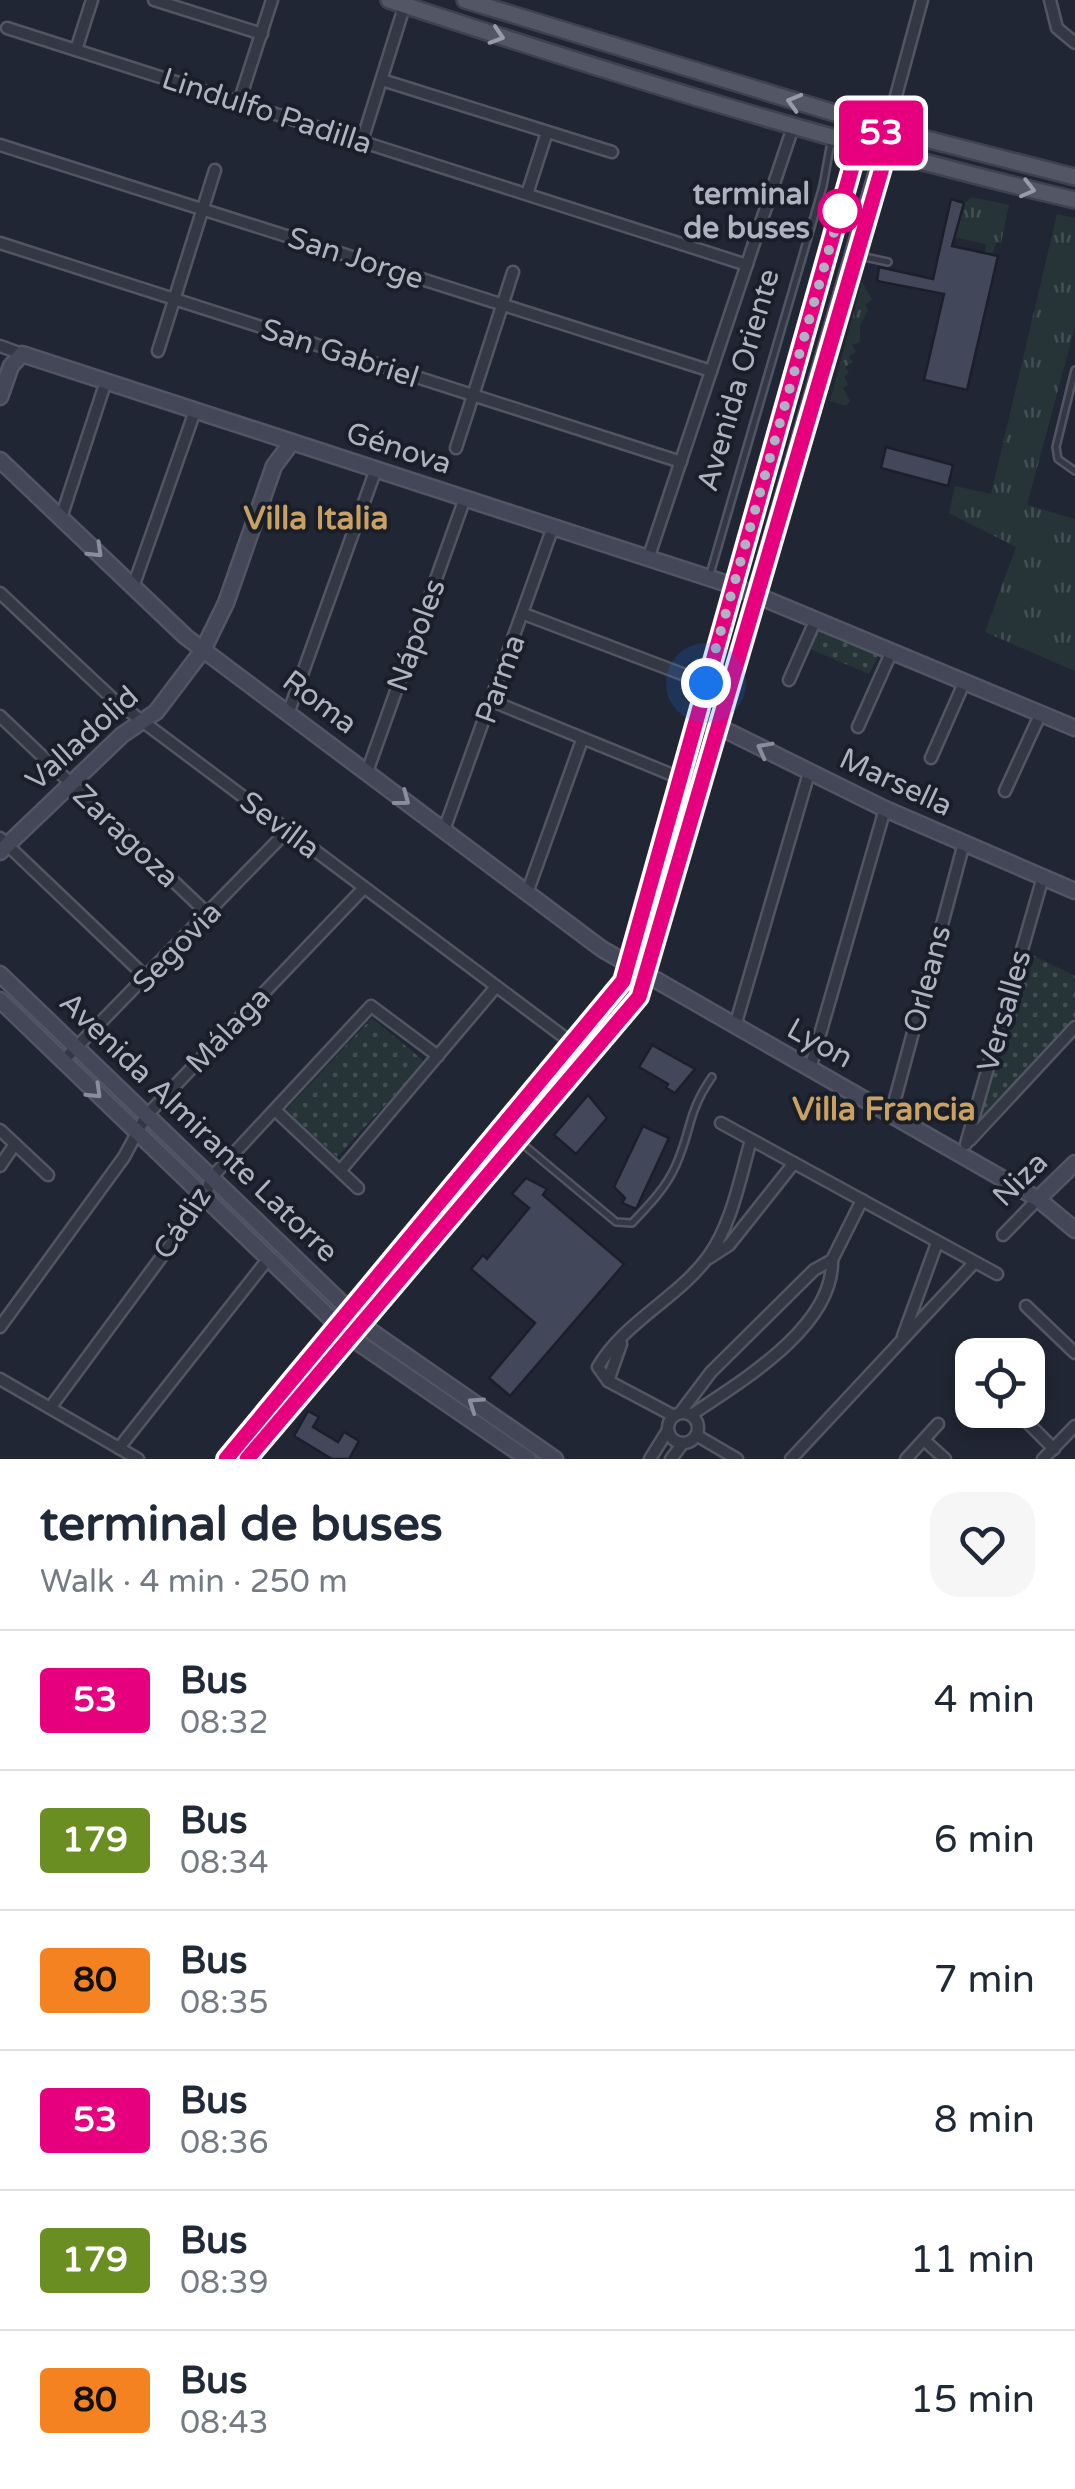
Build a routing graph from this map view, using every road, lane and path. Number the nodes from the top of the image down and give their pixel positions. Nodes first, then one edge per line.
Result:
1 (92, 0) edge
2 (154, 0) edge
3 (272, 0) edge
4 (465, 0) edge
5 (922, 0) edge
6 (1050, 0) edge
7 (400, 2) edge
8 (7, 28) dead end
9 (262, 34) junction
10 (1075, 44) edge
11 (76, 50) junction
12 (382, 80) junction
13 (238, 102) junction
14 (793, 127) junction
15 (887, 130) junction
16 (547, 132) junction
17 (832, 139) junction
18 (362, 142) junction
19 (0, 145) edge
20 (858, 146) junction
21 (612, 152) dead end
22 (885, 154) junction
23 (215, 170) dead end
24 (1075, 178) edge
25 (527, 194) junction
26 (1075, 200) edge
27 (201, 209) junction
28 (0, 243) edge
29 (829, 251) junction
30 (856, 256) junction
31 (888, 262) dead end
32 (747, 265) junction
33 (513, 272) dead end
34 (175, 299) junction
35 (501, 304) junction
36 (0, 346) edge
37 (158, 351) dead end
38 (22, 354) junction
39 (1075, 370) edge
40 (711, 372) junction
41 (104, 384) junction
42 (474, 396) junction
43 (788, 396) junction
44 (0, 397) edge
45 (195, 412) junction
46 (810, 414) junction
47 (292, 442) junction
48 (456, 448) dead end
49 (0, 460) edge
50 (681, 462) junction
51 (376, 470) junction
52 (1075, 471) edge
53 (465, 498) junction
54 (61, 518) junction
55 (554, 528) junction
56 (648, 558) junction
57 (709, 578) junction
58 (133, 586) junction
59 (734, 586) junction
60 (0, 593) edge
61 (758, 594) junction
62 (524, 614) junction
63 (816, 619) junction
64 (203, 650) junction
65 (891, 653) junction
66 (789, 680) dead end
67 (706, 683) junction
68 (964, 683) junction
69 (492, 701) junction
70 (289, 712) junction
71 (1040, 715) junction
72 (0, 716) edge
73 (697, 716) junction
74 (143, 722) junction
75 (720, 726) junction
76 (858, 726) dead end
77 (1075, 728) edge
78 (582, 740) junction
79 (930, 758) dead end
80 (366, 772) junction
81 (809, 773) junction
82 (680, 778) junction
83 (71, 783) junction
84 (1005, 792) dead end
85 (885, 809) junction
86 (288, 830) junction
87 (444, 830) junction
88 (964, 844) junction
89 (3, 845) edge
90 (1043, 877) junction
91 (363, 889) junction
92 (1075, 891) edge
93 (527, 892) junction
94 (209, 915) junction
95 (626, 965) junction
96 (0, 974) edge
97 (648, 976) junction
98 (148, 979) junction
99 (495, 988) junction
100 (0, 1000) edge
101 (735, 1026) junction
102 (1075, 1027) edge
103 (572, 1043) junction
104 (77, 1048) junction
105 (438, 1056) junction
106 (64, 1061) junction
107 (810, 1068) junction
108 (712, 1077) dead end
109 (276, 1111) junction
110 (891, 1114) junction
111 (146, 1116) junction
112 (721, 1123) dead end
113 (0, 1130) edge
114 (137, 1132) junction
115 (516, 1138) junction
116 (751, 1140) junction
117 (15, 1144) junction
118 (964, 1149) junction
119 (1075, 1162) edge
120 (794, 1163) junction
121 (0, 1166) edge
122 (340, 1171) junction
123 (48, 1175) dead end
124 (211, 1178) junction
125 (358, 1188) dead end
126 (205, 1198) junction
127 (1038, 1199) junction
128 (862, 1200) junction
129 (1075, 1230) edge
130 (1003, 1235) dead end
131 (937, 1243) junction
132 (268, 1259) junction
133 (706, 1260) junction
134 (832, 1260) junction
135 (974, 1264) junction
136 (997, 1274) dead end
137 (1026, 1306) dead end
138 (348, 1310) junction
139 (362, 1322) junction
140 (336, 1325) junction
141 (0, 1326) edge
142 (350, 1337) junction
143 (902, 1340) junction
144 (1075, 1352) edge
145 (0, 1380) edge
146 (50, 1408) junction
147 (682, 1415) junction
148 (938, 1424) dead end
149 (1075, 1426) edge
150 (1033, 1428) edge
151 (668, 1430) junction
152 (696, 1435) junction
153 (924, 1440) junction
154 (684, 1443) junction
155 (119, 1448) junction
156 (1054, 1449) junction
157 (794, 1456) edge
158 (138, 1459) edge
159 (226, 1459) edge
160 (247, 1459) edge
161 (528, 1459) edge
162 (556, 1459) edge
163 (650, 1459) edge
164 (671, 1459) edge
165 (737, 1459) edge
166 (776, 1459) edge
167 (906, 1459) edge
168 (945, 1459) edge
169 (1043, 1459) edge

1 - 11 street
2 - 9 street
3 - 9 street
15 -> 4 main road
5 - 15 street
6 - 10 street
7 - 12 street
7 -> 14 main road
8 - 11 street, Lindulfo Padilla
9 - 13 street
11 - 13 street, Lindulfo Padilla
12 - 16 street
12 - 18 street
13 - 18 street, Lindulfo Padilla
14 - 17 main road
14 - 32 street
15 - 20 main road
15 - 22 main road
15 - 24 main road
16 - 21 street
16 - 25 street
17 - 20 main road
17 - 57 lane, Avenida Oriente
18 - 25 street, Lindulfo Padilla
19 - 27 street, San Jorge
20 - 22 main road
20 - 29 main road, Avenida Oriente
22 -> 26 main road
22 - 30 main road
23 - 27 street
25 - 32 street, Lindulfo Padilla
27 - 34 street
27 - 35 street, San Jorge
28 - 34 street, San Gabriel
29 - 30 main road
29 - 43 main road, Avenida Oriente
30 - 31 lane
30 - 46 main road
32 - 40 street
33 - 35 street
34 - 37 street
34 - 42 street, San Gabriel
35 - 40 street, San Jorge
35 - 42 street
36 - 38 street, Génova
38 - 41 main road, Génova
38 - 44 main road
39 - 52 lane
40 - 50 street
41 - 45 main road, Génova
41 - 54 street
42 - 48 street
42 - 50 street, San Gabriel
43 - 46 main road
43 - 59 main road, Avenida Oriente
45 - 47 main road, Génova
45 - 58 street
46 - 61 main road
47 - 51 main road, Génova
47 - 64 main road, Valladolid
49 - 54 main road, Roma
50 - 56 street
51 - 53 main road, Génova
51 - 70 street
53 - 55 main road, Génova
53 - 80 street, Nápoles
54 -> 58 main road, Roma
55 - 56 main road, Génova
55 - 62 street, Parma
56 - 57 main road, Génova
57 - 59 main road, Génova
58 - 64 main road, Roma
59 - 61 main road, Génova
59 - 67 main road, Avenida Oriente
60 - 74 street, Sevilla
61 - 63 main road, Génova
61 - 75 main road
62 - 67 street
62 - 69 street, Parma
63 - 65 main road, Génova
63 - 66 street
64 - 70 main road, Roma
64 - 74 main road, Valladolid
65 - 68 main road, Génova
65 - 76 street
67 - 73 main road, Avenida Oriente
68 - 71 main road, Génova
68 - 79 street
69 - 78 street
69 - 87 street, Parma
70 - 80 main road, Roma
71 - 77 main road, Génova
71 - 84 street
72 - 83 street, Zaragoza
73 - 75 main road, Marsella
73 - 82 main road, Avenida Oriente
74 - 83 main road, Valladolid
74 - 86 street, Sevilla
81 -> 75 main road, Marsella
75 - 97 main road
78 - 82 street
78 - 93 street
80 -> 87 main road, Roma
81 - 85 main road, Marsella
81 - 101 street
82 - 95 main road, Avenida Oriente
83 - 89 main road, Valladolid
83 - 94 street, Zaragoza
85 - 88 main road, Marsella
85 - 107 street
86 - 91 street, Sevilla
86 - 94 street, Segovia
87 - 93 main road, Roma
88 - 90 main road, Marsella
88 - 110 street, Orleans
89 - 98 street
90 - 92 main road, Marsella
90 - 118 street, Versalles
91 - 99 street, Sevilla
91 - 111 street, Málaga
93 - 95 main road, Roma
94 - 98 street, Segovia
95 - 97 main road, Lyon
95 - 103 main road, Avenida Oriente
96 - 104 main road, Avenida Almirante Latorre
97 - 101 main road, Lyon
97 - 115 main road
98 - 104 street, Segovia
99 - 103 street, Sevilla
99 - 105 street
100 - 106 main road, Avenida Almirante Latorre
101 - 107 main road, Lyon
102 - 118 street
103 - 138 main road, Avenida Oriente
104 - 106 street, Segovia
104 - 111 main road, Avenida Almirante Latorre
105 - 109 street, Cádiz
105 - 122 street
106 -> 114 main road, Avenida Almirante Latorre
107 - 110 main road, Lyon
108 - 115 lane
109 - 122 street
109 - 124 street, Cádiz
110 - 118 main road, Lyon
111 - 114 street, Málaga
111 - 124 main road, Avenida Almirante Latorre
112 - 116 street
113 - 117 street
114 - 126 main road, Avenida Almirante Latorre
114 - 141 street, Málaga
115 - 139 main road
116 - 120 street
116 - 133 street
117 - 121 street
117 - 123 street
118 - 127 main road, Lyon
119 - 127 main road, Niza
120 - 128 street
120 - 133 street
122 - 125 street
124 - 126 street, Cádiz
124 - 138 main road, Avenida Almirante Latorre
126 - 132 main road, Avenida Almirante Latorre
126 - 146 street, Cádiz
127 - 129 main road, Lyon
127 - 130 street, Niza
128 - 131 street
128 - 134 street
131 - 135 street
131 - 143 street
132 - 140 main road, Avenida Almirante Latorre
132 - 155 street
133 - 147 street
134 - 147 street
134 - 147 street
135 - 136 street
135 - 143 street
137 - 144 street
138 - 139 main road, Avenida Almirante Latorre
138 - 140 main road, Avenida Oriente
139 - 142 main road
162 -> 139 main road, Avenida Almirante Latorre
140 - 142 main road, Avenida Almirante Latorre
140 - 159 main road, Avenida Oriente
142 - 160 main road
142 - 161 main road, Avenida Almirante Latorre
143 - 157 street
145 - 146 street
146 - 155 street
147 - 151 street
147 - 152 street
148 - 153 street
149 - 156 street
150 - 156 street
151 - 154 street
151 - 163 street
152 - 154 street
152 - 165 street
153 - 167 street
153 - 168 street
154 - 164 street
155 - 158 street
156 - 169 street
157 - 166 street

